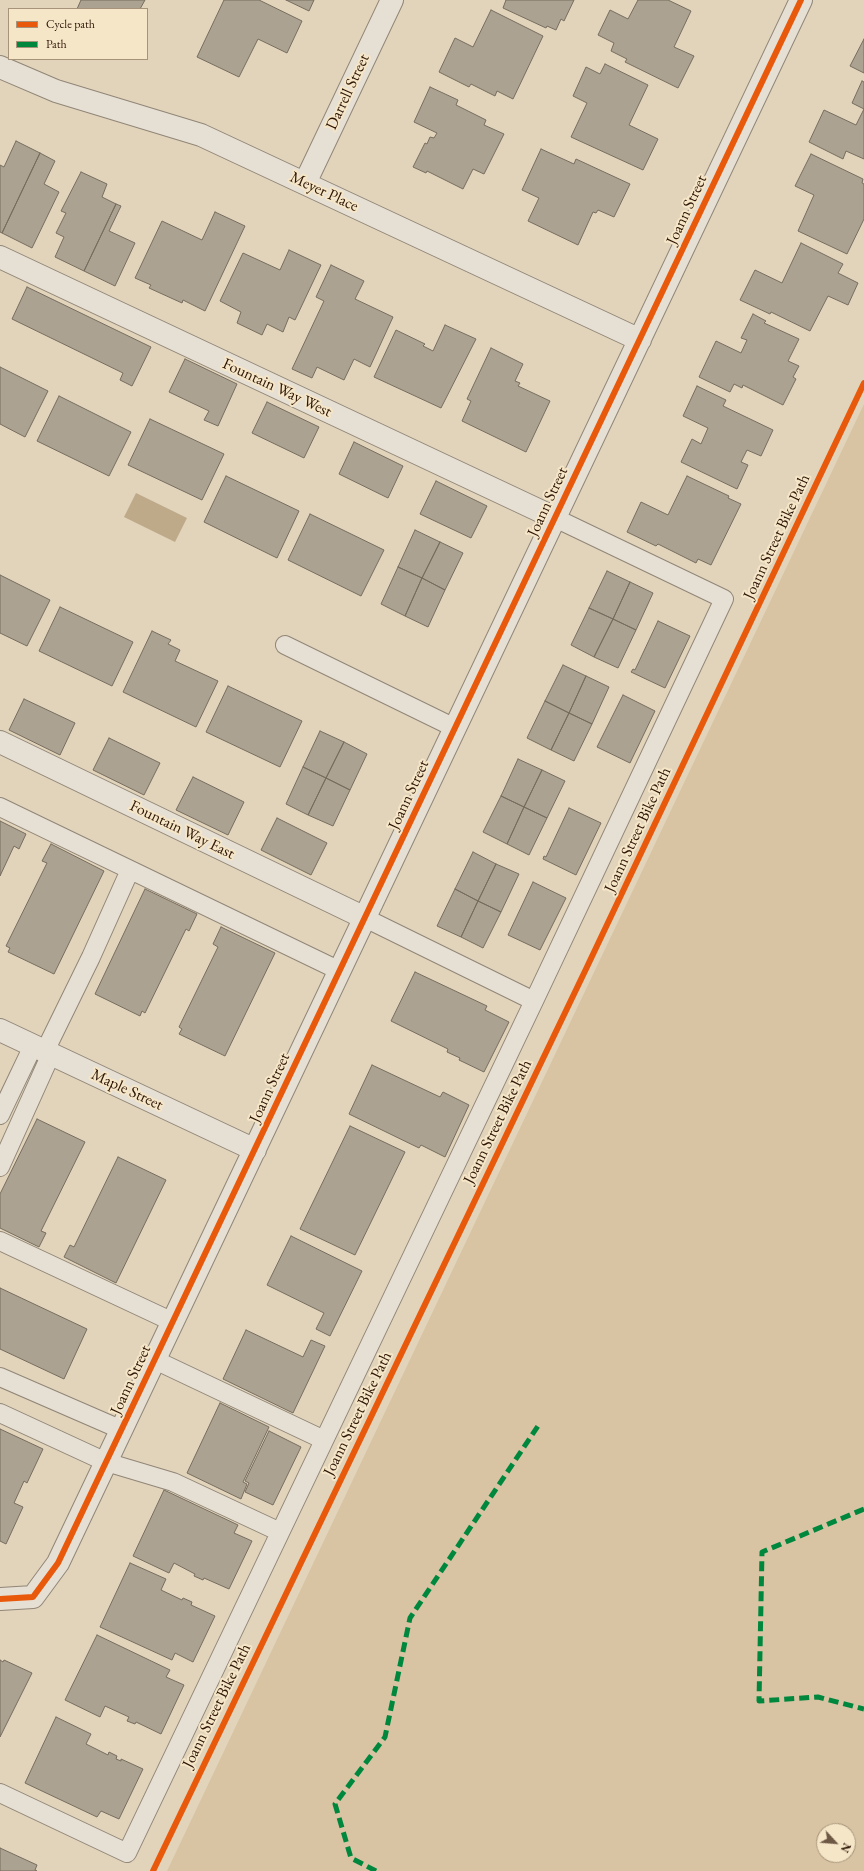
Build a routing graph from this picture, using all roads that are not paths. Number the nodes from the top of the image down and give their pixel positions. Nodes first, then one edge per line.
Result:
1 (392, 0) edge
2 (801, 0) edge
3 (0, 66) edge
4 (305, 183) junction
5 (0, 257) edge
6 (640, 340) junction
7 (555, 518) junction
8 (285, 645) dead end
9 (456, 728) junction
10 (0, 742) edge
11 (0, 807) edge
12 (130, 870) junction
13 (365, 918) junction
14 (340, 971) junction
15 (534, 1001) junction
16 (0, 1030) edge
17 (43, 1050) junction
18 (0, 1115) edge
19 (255, 1150) junction
20 (0, 1167) edge
21 (0, 1240) edge
22 (173, 1322) junction
23 (155, 1360) junction
24 (0, 1377) edge
25 (0, 1412) edge
26 (122, 1430) junction
27 (324, 1440) junction
28 (106, 1462) junction
29 (280, 1532) junction
30 (0, 1599) edge
31 (0, 1793) edge

1 - 4 street, Darrell Street
2 - 6 street, Joann Street
3 - 4 street, Meyer Place
4 - 6 street, Meyer Place
5 - 7 street, Fountain Way West
6 - 7 street, Joann Street
7 - 9 street, Joann Street
7 - 15 lane
8 - 9 lane
9 - 13 street, Joann Street
10 - 13 street, Fountain Way East
11 - 12 lane
12 - 14 lane
12 - 17 lane
13 - 14 street, Joann Street
13 - 15 lane
14 - 19 street, Joann Street
15 - 27 lane
16 - 17 street, Maple Street
17 - 18 lane
17 - 19 street, Maple Street
17 - 20 lane
19 - 22 street, Joann Street
21 - 22 lane
22 - 23 street, Joann Street
23 - 26 street, Joann Street
23 - 27 lane
24 - 26 lane
25 - 28 lane
26 - 28 street, Joann Street
27 - 29 lane
28 - 29 lane
28 - 30 street, Joann Street
29 - 31 lane

